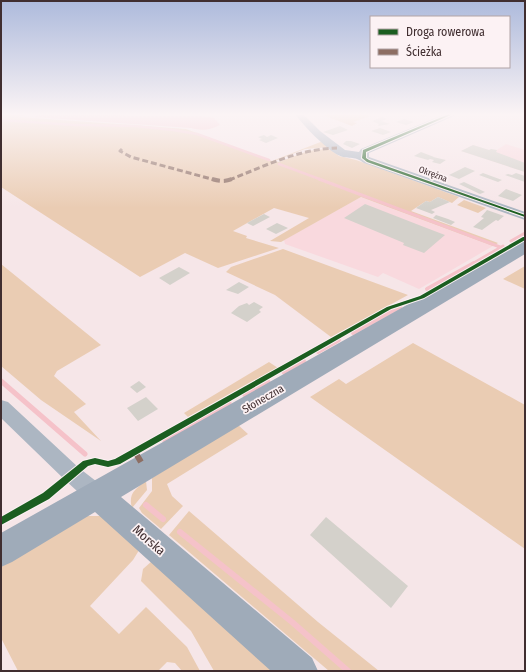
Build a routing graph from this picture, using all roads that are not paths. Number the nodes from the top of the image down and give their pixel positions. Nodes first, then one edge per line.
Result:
1 (333, 145) edge
2 (378, 145) edge
3 (363, 156) junction
4 (525, 216) edge
5 (525, 246) edge
6 (1, 407) edge
7 (98, 495) junction
8 (1, 551) edge
9 (299, 671) edge

1 - 3 street
2 - 3 street
3 - 4 street, Okrężna
5 - 7 main road, Słoneczna
6 - 7 street, Morska
7 - 8 main road, Słoneczna
7 - 9 main road, Morska

